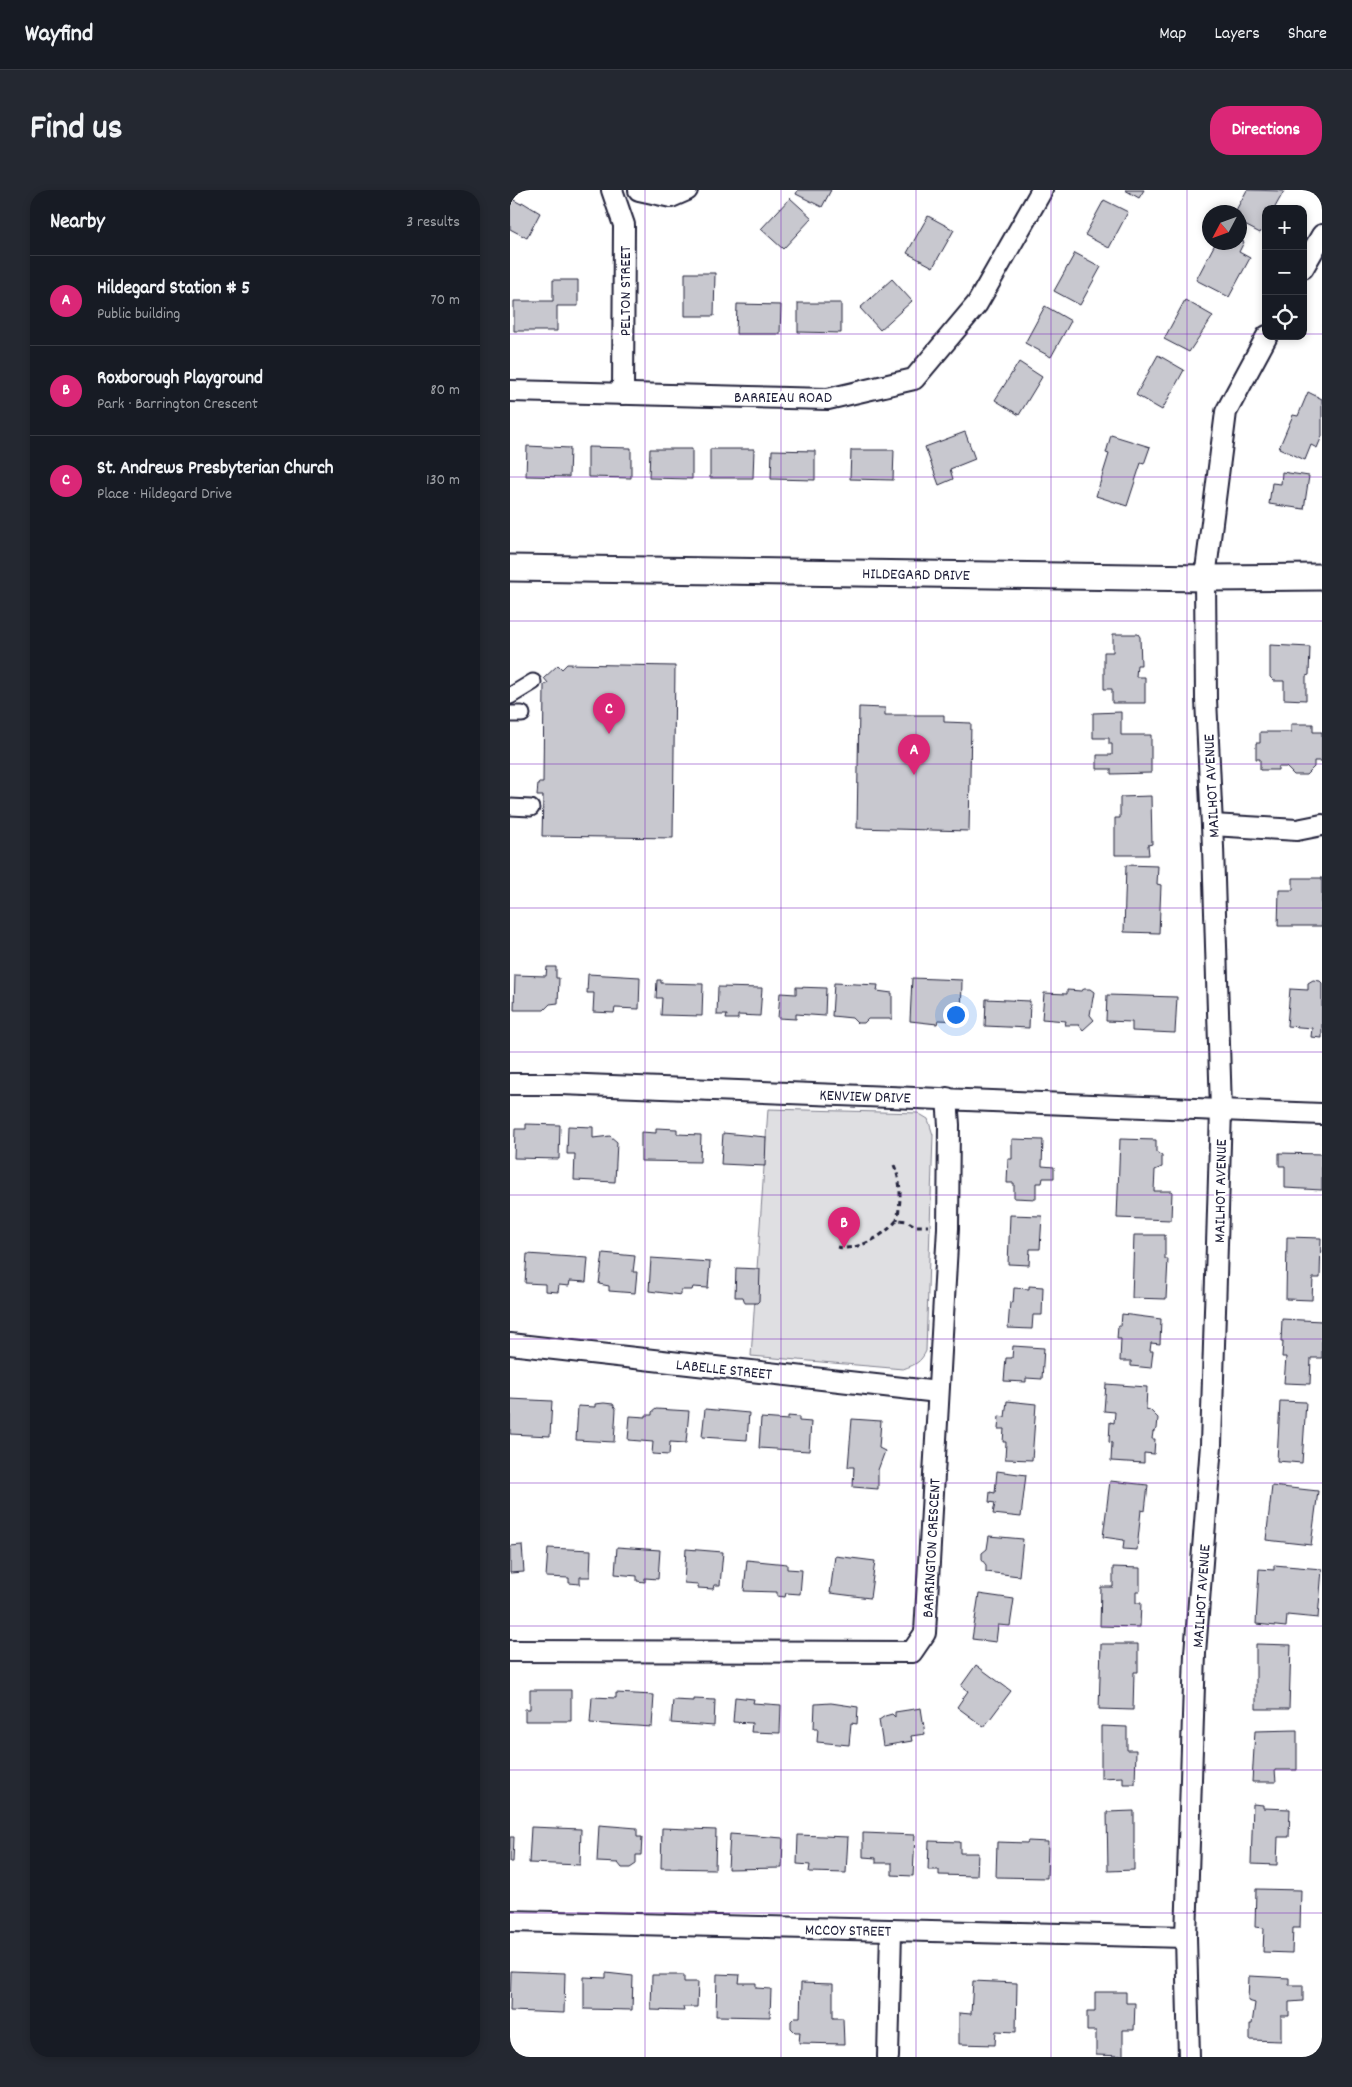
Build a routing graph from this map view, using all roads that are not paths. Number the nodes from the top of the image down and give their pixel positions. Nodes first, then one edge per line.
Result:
1 (612, 190) edge
2 (639, 190) edge
3 (687, 190) edge
4 (1042, 190) edge
5 (1322, 235) edge
6 (1307, 261) edge
7 (1265, 340) edge
8 (510, 391) edge
9 (623, 394) junction
10 (510, 568) edge
11 (1322, 577) edge
12 (1205, 578) junction
13 (533, 682) dead end
14 (510, 696) edge
15 (510, 807) edge
16 (531, 808) dead end
17 (1212, 825) junction
18 (1322, 825) edge
19 (510, 1084) edge
20 (947, 1098) junction
21 (1220, 1110) junction
22 (1322, 1114) edge
23 (510, 1344) edge
24 (938, 1392) junction
25 (510, 1651) edge
26 (510, 1921) edge
27 (891, 1930) junction
28 (1186, 1937) junction
29 (888, 2057) edge
30 (1189, 2057) edge

1 - 9 street, PELTON STREET
2 - 3 street
4 - 9 street, BARRIEAU ROAD
5 - 6 street
7 - 12 street, MAILHOT AVENUE
8 - 9 street, BARRIEAU ROAD
10 - 12 street, HILDEGARD DRIVE
11 - 12 street, HILDEGARD DRIVE
12 - 17 street, MAILHOT AVENUE
13 - 14 street
15 - 16 street
17 - 18 street
17 - 21 street, MAILHOT AVENUE
19 - 20 street, KENVIEW DRIVE
20 - 21 street, KENVIEW DRIVE
20 - 24 street, BARRINGTON CRESCENT
21 - 22 street, KENVIEW DRIVE
21 - 28 street, MAILHOT AVENUE
23 - 24 street, LABELLE STREET
24 - 25 street, BARRINGTON CRESCENT
26 - 27 street, MCCOY STREET
27 - 28 street, MCCOY STREET
27 - 29 street
28 - 30 street, MAILHOT AVENUE

